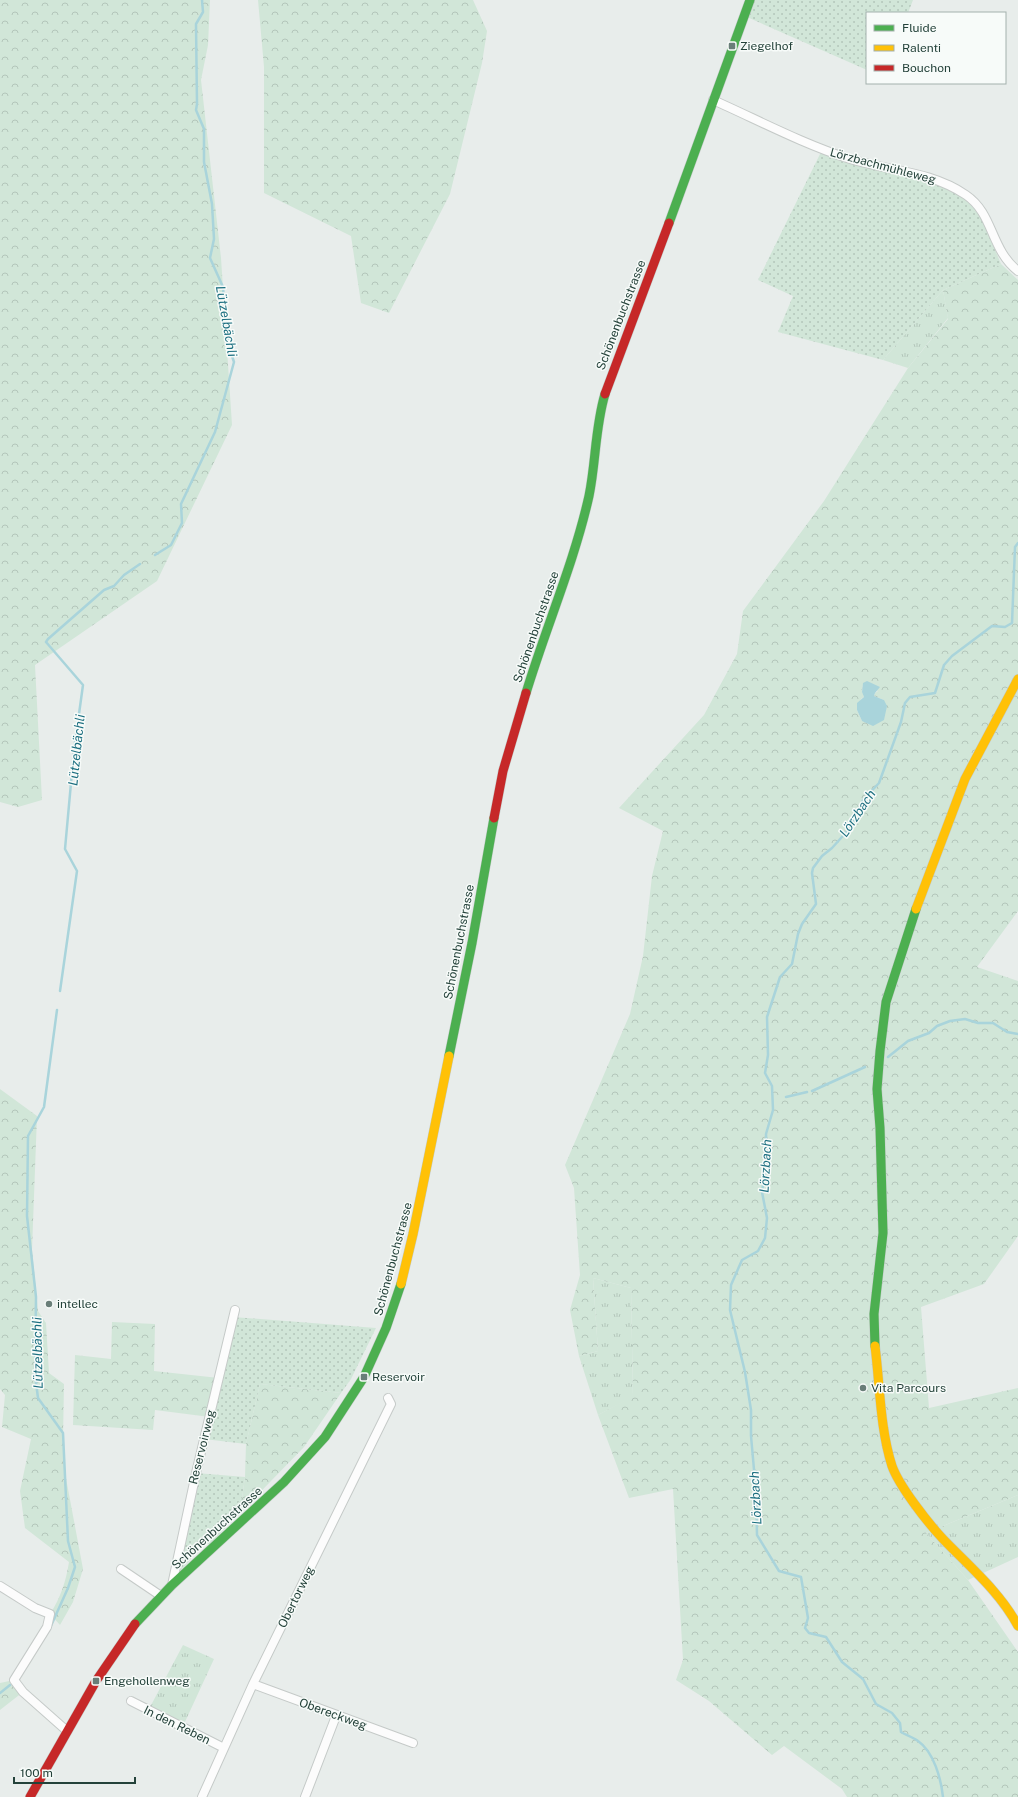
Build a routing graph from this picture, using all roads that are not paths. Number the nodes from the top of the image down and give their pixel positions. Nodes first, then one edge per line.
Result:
1 (750, 0) edge
2 (713, 100) junction
3 (1018, 271) edge
4 (1018, 679) edge
5 (235, 1310) dead end
6 (388, 1398) dead end
7 (121, 1569) dead end
8 (172, 1585) junction
9 (0, 1586) edge
10 (160, 1596) junction
11 (1018, 1626) edge
12 (253, 1684) junction
13 (130, 1701) dead end
14 (336, 1716) junction
15 (67, 1731) junction
16 (413, 1743) dead end
17 (224, 1748) junction
18 (30, 1797) edge
19 (202, 1797) edge
20 (305, 1797) edge

1 - 2 street, Schönenbuchstrasse
2 - 3 street, Lörzbachmühleweg
2 - 8 street, Schönenbuchstrasse
4 - 11 street
5 - 8 street, Reservoirweg
6 - 12 street, Obertorweg
7 - 10 street
8 - 10 street, Schönenbuchstrasse
9 - 15 street
10 - 15 street, Schönenbuchstrasse
12 - 14 street, Obereckweg
12 - 17 street, Obertorweg
13 - 17 street, In den Reben
14 - 16 street, Obereckweg
14 - 20 street
15 - 18 street, Schönenbuchstrasse
17 - 19 street, Obertorweg

